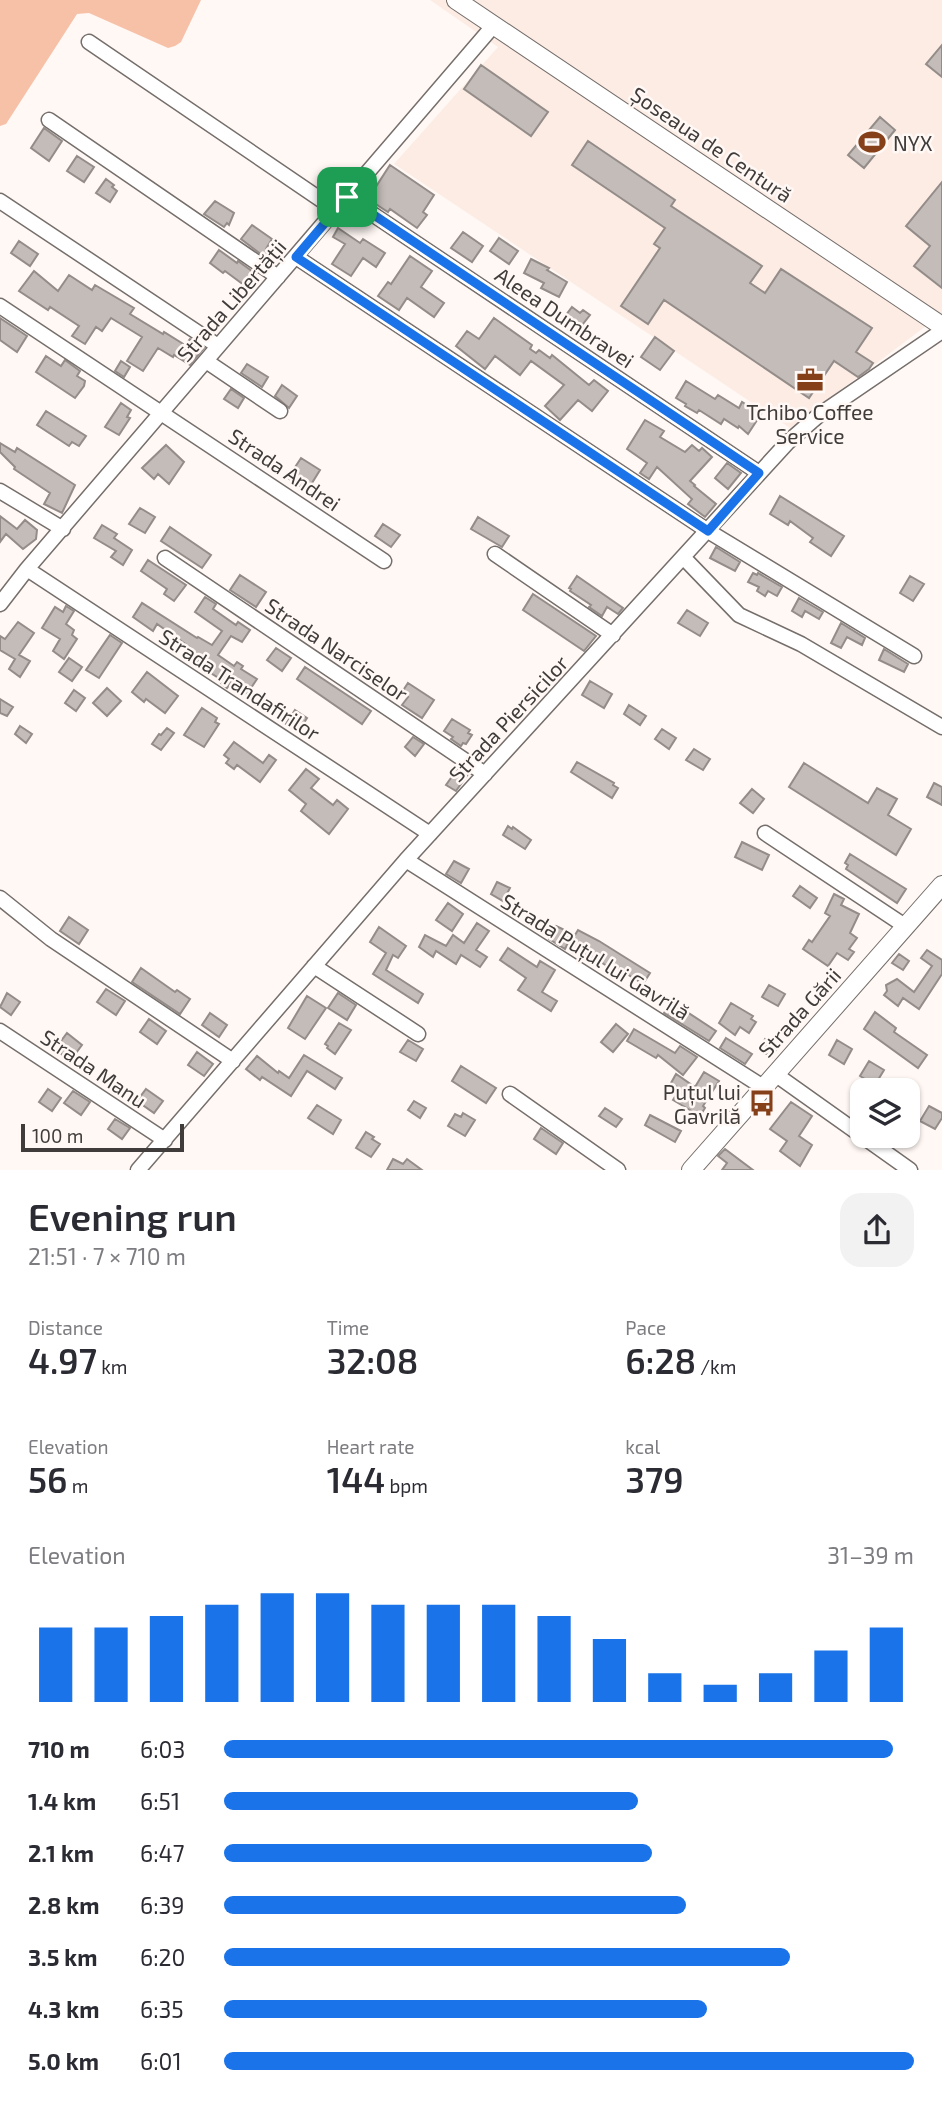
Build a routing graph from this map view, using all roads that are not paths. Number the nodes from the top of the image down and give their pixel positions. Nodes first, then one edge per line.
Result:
1 (456, 0) edge
2 (494, 25) junction
3 (89, 42) dead end
4 (49, 120) dead end
5 (347, 197) junction
6 (0, 201) edge
7 (336, 210) junction
8 (296, 257) junction
9 (278, 276) junction
10 (0, 306) edge
11 (942, 328) edge
12 (218, 346) junction
13 (206, 361) junction
14 (280, 411) dead end
15 (162, 413) junction
16 (759, 473) junction
17 (0, 491) edge
18 (63, 529) junction
19 (708, 531) junction
20 (495, 554) dead end
21 (165, 558) dead end
22 (684, 558) junction
23 (384, 561) dead end
24 (27, 569) junction
25 (0, 604) edge
26 (613, 635) junction
27 (914, 656) dead end
28 (942, 727) edge
29 (485, 774) junction
30 (765, 833) dead end
31 (430, 834) junction
32 (405, 860) junction
33 (942, 885) edge
34 (0, 898) edge
35 (905, 926) junction
36 (314, 966) junction
37 (0, 1031) edge
38 (418, 1034) dead end
39 (233, 1060) junction
40 (769, 1080) junction
41 (510, 1094) dead end
42 (165, 1140) junction
43 (138, 1170) edge
44 (618, 1170) edge
45 (691, 1170) edge
46 (911, 1170) edge

1 - 2 main road, Șoseaua de Centură
2 - 5 street, Strada Libertății
2 - 11 main road, Șoseaua de Centură
3 - 7 street
4 - 9 street
5 - 7 street, Strada Libertății
5 - 16 street, Aleea Dumbravei
6 - 12 street
7 - 8 street, Strada Libertății
8 - 9 street, Strada Libertății
8 - 19 street
9 - 12 street, Strada Libertății
10 - 15 street, Strada Andrei
11 - 16 street, Strada Piersicilor
12 - 13 street, Strada Libertății
13 - 14 street
13 - 15 street, Strada Libertății
15 - 18 street, Strada Libertății
15 - 23 street, Strada Andrei
16 - 19 street, Strada Piersicilor
17 - 18 street
18 - 24 street, Strada Libertății
19 - 22 street, Strada Piersicilor
19 - 27 street
20 - 26 street
21 - 29 street, Strada Narciselor
22 - 26 street, Strada Piersicilor
22 - 28 street
24 - 25 street, Strada Libertății
24 - 31 street, Strada Trandafirilor
26 - 29 street, Strada Piersicilor
29 - 31 street, Strada Piersicilor
30 - 35 street
31 - 32 street, Strada Piersicilor
32 - 36 street, Strada Piersicilor
32 - 40 street, Strada Puțul lui Gavrilă
33 - 35 main road, Strada Gării
34 - 39 street
35 - 40 main road, Strada Gării
36 - 38 street
36 - 39 street, Strada Piersicilor
37 - 42 street, Strada Manu
39 - 42 street, Strada Piersicilor
40 - 45 main road, Strada Gării
40 - 46 street, Strada Puțul lui Gavrilă
41 - 44 street
42 - 43 street, Strada Piersicilor

